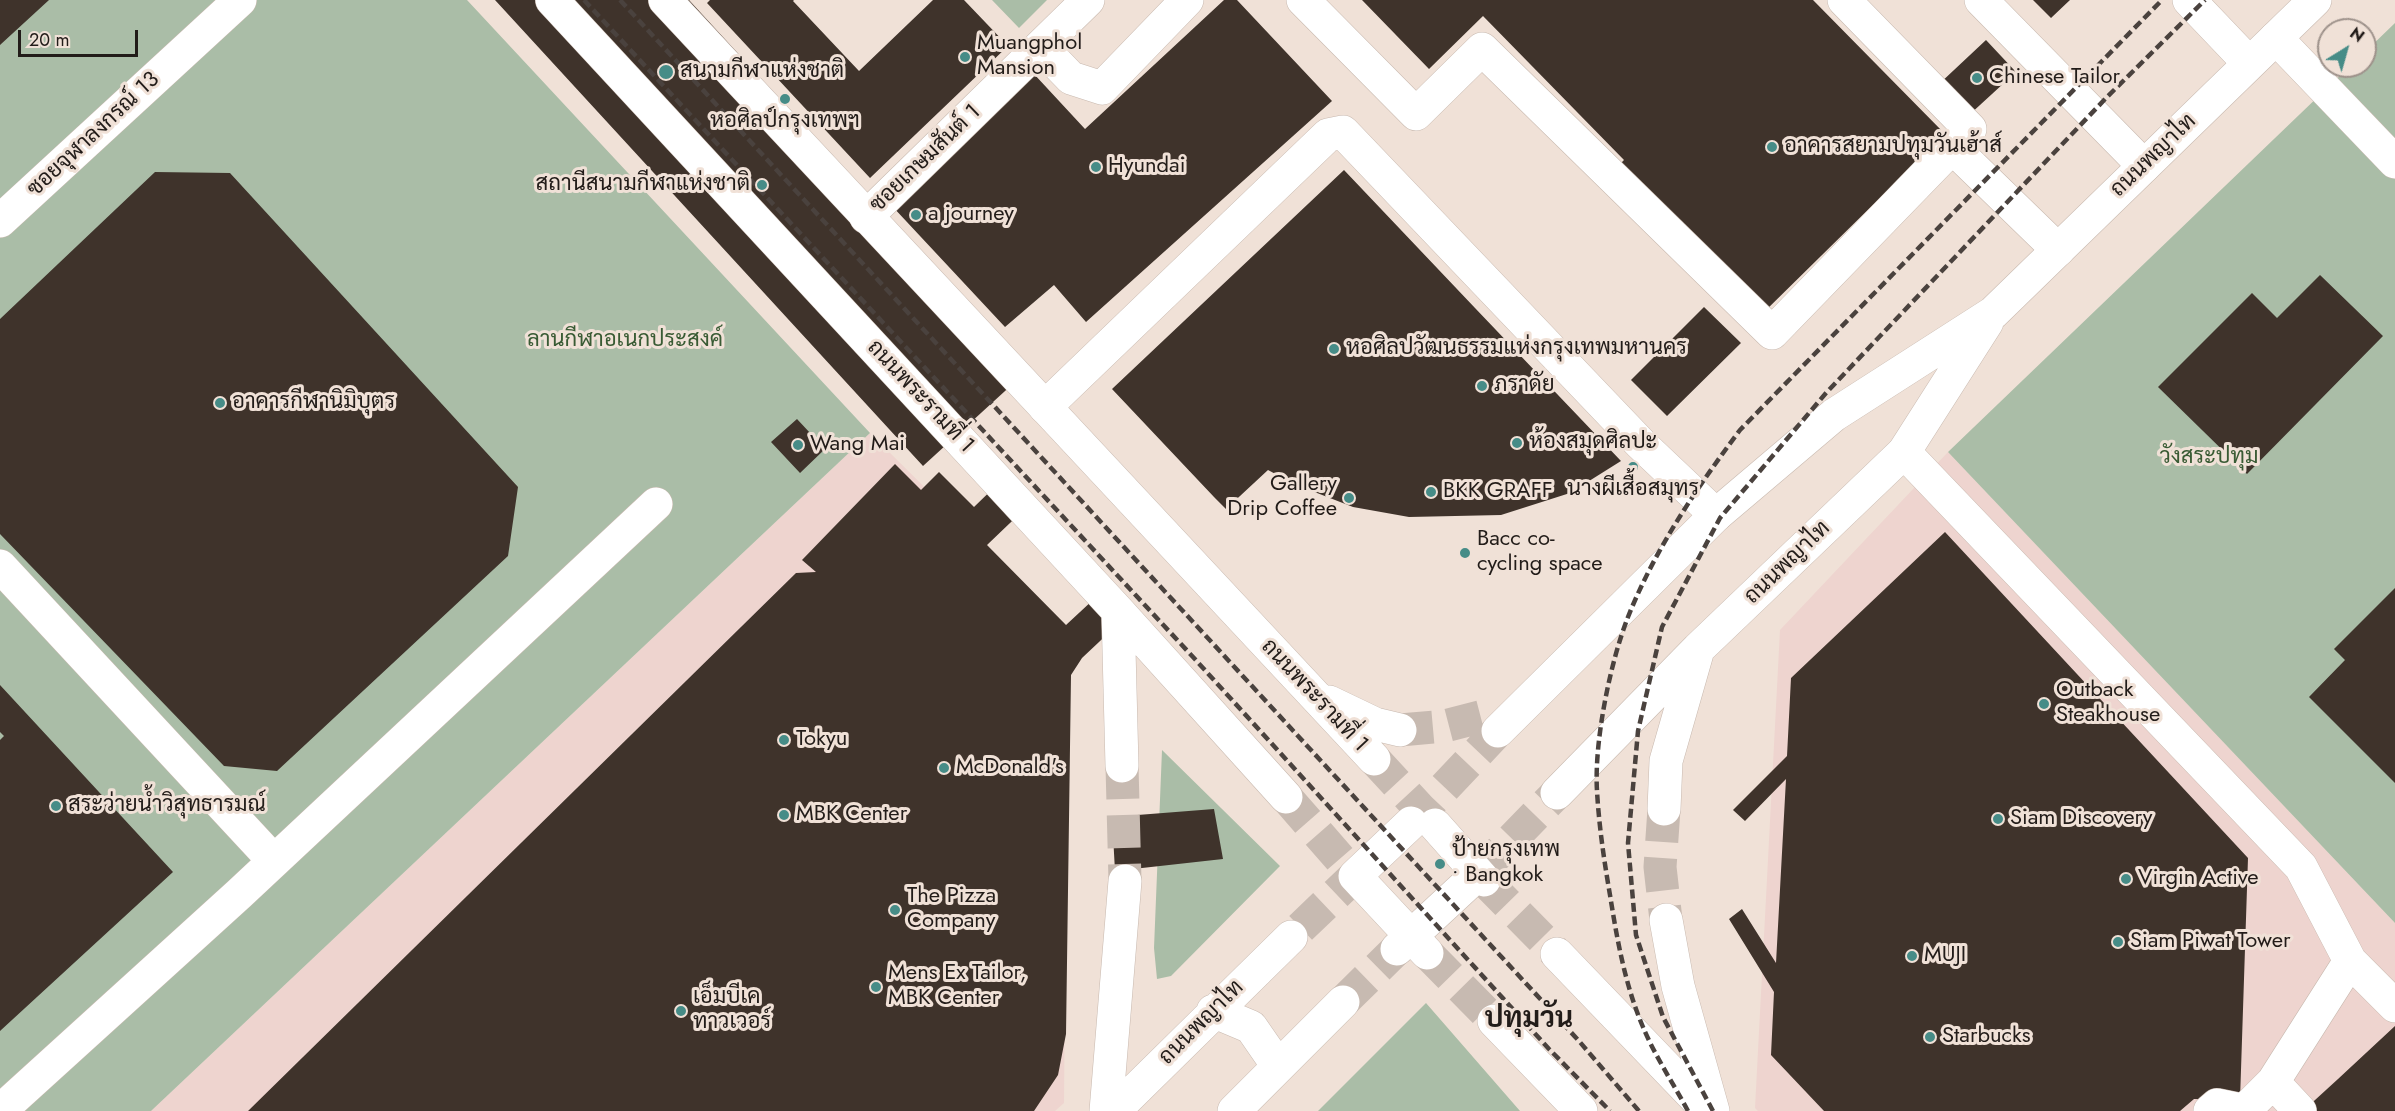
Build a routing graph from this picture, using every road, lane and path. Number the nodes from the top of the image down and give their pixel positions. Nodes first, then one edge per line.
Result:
1 (240, 0) edge
2 (552, 0) edge
3 (665, 0) edge
4 (1088, 0) edge
5 (1187, 0) edge
6 (1303, 0) edge
7 (1844, 0) edge
8 (1981, 0) edge
9 (2189, 0) edge
10 (2315, 0) edge
11 (2276, 38) junction
12 (1041, 46) junction
13 (2249, 63) junction
14 (1952, 147) junction
15 (2395, 162) edge
16 (2144, 166) junction
17 (866, 217) junction
18 (0, 220) edge
19 (2058, 250) junction
20 (1993, 313) junction
21 (1045, 407) junction
22 (1904, 452) junction
23 (656, 504) dead end
24 (1716, 515) junction
25 (0, 566) edge
26 (1118, 610) junction
27 (1698, 649) junction
28 (1307, 689) junction
29 (1504, 717) tunnel mouth
30 (1400, 729) tunnel mouth
31 (1374, 759) tunnel mouth
32 (1122, 766) tunnel mouth
33 (1557, 793) tunnel mouth
34 (1286, 797) tunnel mouth
35 (1664, 809) tunnel mouth
36 (274, 861) junction
37 (1125, 880) tunnel mouth
38 (1666, 920) tunnel mouth
39 (1290, 937) tunnel mouth
40 (1412, 945) joint
41 (1557, 954) tunnel mouth
42 (2350, 961) junction
43 (2395, 976) edge
44 (1343, 1002) tunnel mouth
45 (2395, 1006) edge
46 (1213, 1011) junction
47 (1494, 1021) tunnel mouth
48 (1278, 1066) junction
49 (2273, 1082) junction
50 (2245, 1110) edge
51 (0, 1111) edge
52 (1106, 1111) edge
53 (1114, 1111) edge
54 (1234, 1111) edge
55 (1581, 1111) edge
56 (1711, 1111) edge
57 (2210, 1111) edge
58 (2300, 1111) edge

1 - 18 main road, ซอยจุฬาลงกรณ์ 13
2 - 26 main road, ถนนพระรามที่ 1
3 - 17 main road, ถนนพระรามที่ 1
4 - 12 main road, ซอยเกษมสันต์ 1
5 - 12 main road
6 - 14 main road
7 - 14 main road
8 - 16 main road
9 - 13 main road
10 - 11 main road, ถนนพญาไท
11 - 13 main road, ถนนพญาไท
11 - 15 main road
12 - 17 main road, ซอยเกษมสันต์ 1
13 - 16 main road, ถนนพญาไท
14 - 19 main road
16 - 19 main road, ถนนพญาไท
17 - 21 main road, ถนนพระรามที่ 1
19 - 20 main road, ถนนพญาไท
20 - 22 main road, ถนนพญาไท
20 - 24 main road, ถนนพญาไท
21 - 24 main road
21 - 28 main road, ถนนพระรามที่ 1
22 - 27 main road, ถนนพญาไท
22 - 42 main road
23 - 36 main road
24 - 29 main road, ถนนพญาไท
25 - 36 main road
26 - 32 main road
26 - 34 main road, ถนนพระรามที่ 1
27 - 33 main road, ถนนพญาไท
27 - 35 main road
28 - 30 main road
28 - 31 main road, ถนนพระรามที่ 1
36 - 51 main road
37 - 52 main road
38 - 56 main road
39 - 46 main road, ถนนพญาไท
40 - 40 main road
41 - 56 main road
42 - 43 main road
42 - 45 main road
42 - 49 main road
44 - 48 main road
46 - 48 main road
46 - 53 main road, ถนนพญาไท
47 - 55 main road
48 - 54 main road
49 - 50 main road
49 - 58 main road
50 - 57 main road

